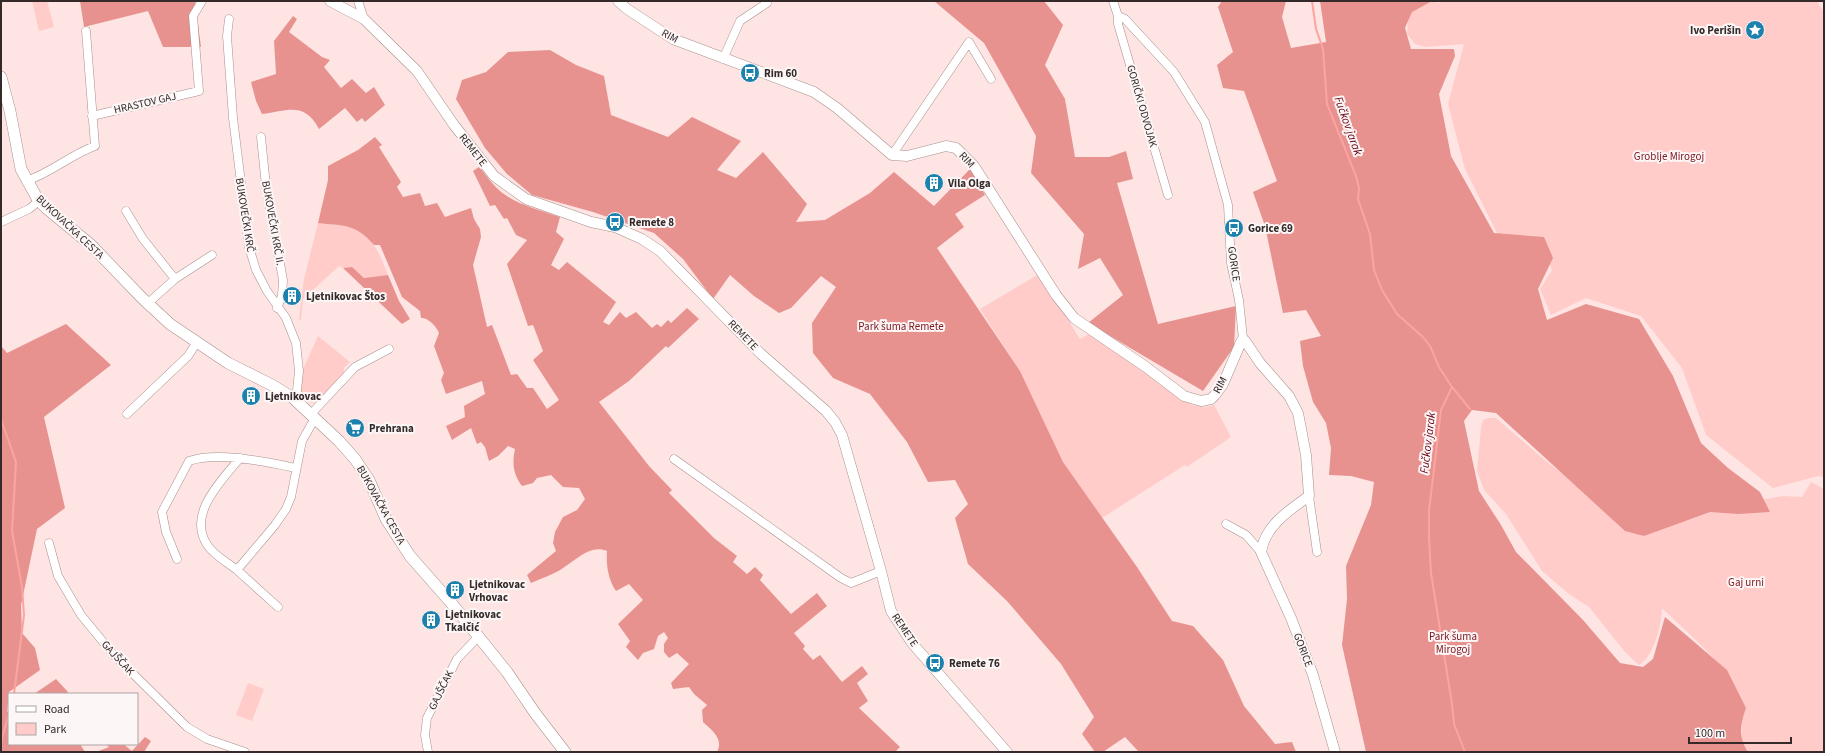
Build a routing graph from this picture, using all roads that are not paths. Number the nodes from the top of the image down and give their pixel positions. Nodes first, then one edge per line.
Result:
1 (202, 1) edge
2 (330, 1) edge
3 (358, 1) edge
4 (618, 1) edge
5 (1113, 1) edge
6 (767, 3) dead end
7 (1118, 16) junction
8 (229, 19) dead end
9 (364, 19) junction
10 (86, 31) dead end
11 (723, 59) junction
12 (1, 77) edge
13 (991, 79) dead end
14 (92, 116) junction
15 (261, 137) dead end
16 (892, 155) junction
17 (26, 181) junction
18 (1168, 195) dead end
19 (39, 201) junction
20 (126, 211) dead end
21 (1, 222) edge
22 (212, 255) dead end
23 (175, 279) junction
24 (147, 304) junction
25 (277, 308) junction
26 (1243, 339) junction
27 (197, 342) junction
28 (388, 349) dead end
29 (296, 400) junction
30 (128, 414) dead end
31 (313, 416) junction
32 (240, 458) junction
33 (674, 459) dead end
34 (296, 468) junction
35 (1309, 496) junction
36 (1226, 524) dead end
37 (49, 543) dead end
38 (1261, 552) junction
39 (1317, 552) dead end
40 (177, 559) dead end
41 (237, 570) junction
42 (882, 571) junction
43 (278, 607) dead end
44 (478, 636) junction
45 (245, 752) edge
46 (428, 752) edge
47 (565, 752) edge
48 (1007, 752) edge
49 (1335, 752) edge

1 - 14 street, HRASTOV GAJ
2 - 9 street, REMETE
3 - 9 street
4 - 11 street, RIM
5 - 7 street
6 - 11 street
7 - 18 street, GORIČKI ODVOJAK
7 - 26 street, GORICE
8 - 25 street, BUKOVEČKI KRČ
9 - 42 street, REMETE
10 - 14 street
11 - 16 street, RIM
12 - 17 main road, BUKOVAČKA CESTA
13 - 16 street
14 - 17 street
15 - 25 street, BUKOVEČKI KRČ II.
16 - 26 street, RIM
17 - 19 main road, BUKOVAČKA CESTA
19 - 21 street
19 - 24 main road, BUKOVAČKA CESTA
20 - 23 street
22 - 23 street
23 - 24 street
24 - 27 main road, BUKOVAČKA CESTA
25 - 29 street, BUKOVEČKI KRČ
26 - 35 street, GORICE
27 - 29 main road, BUKOVAČKA CESTA
27 - 30 street
28 - 31 street
29 - 31 main road, BUKOVAČKA CESTA
31 - 34 street
31 - 44 main road, BUKOVAČKA CESTA
32 - 34 street
32 - 40 street
32 - 41 street
33 - 42 street
34 - 41 street
35 - 38 street
35 - 39 street, GORICE
36 - 38 street, GORICE
37 - 45 street, GAJŠČAK
38 - 49 street, GORICE
41 - 43 street
42 - 48 street, REMETE
44 - 46 street, GAJŠČAK
44 - 47 main road, BUKOVAČKA CESTA

